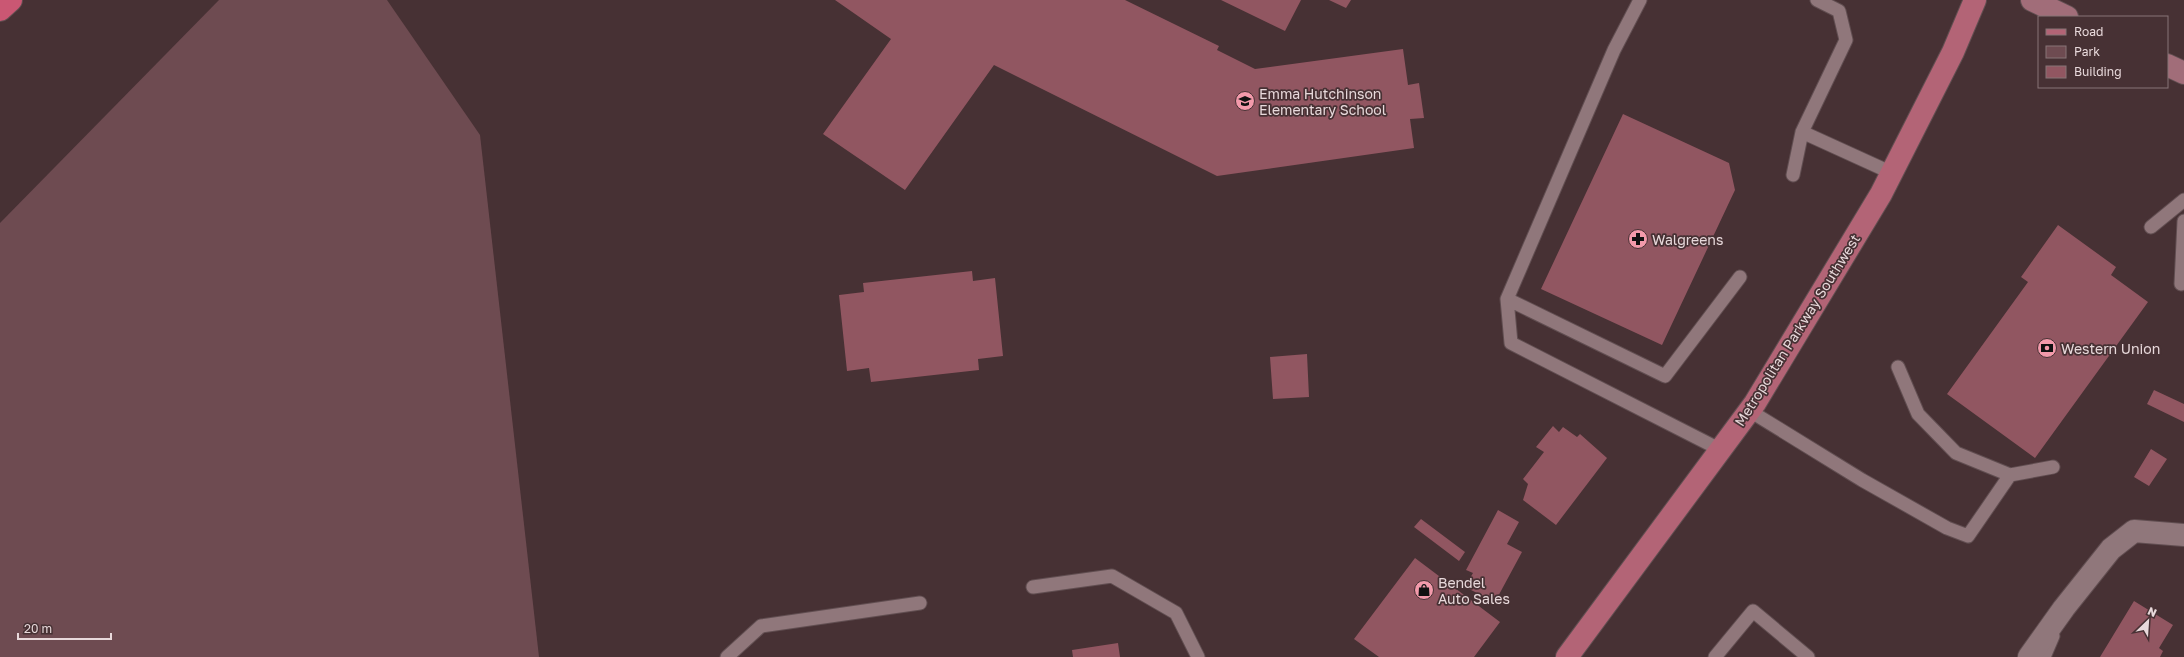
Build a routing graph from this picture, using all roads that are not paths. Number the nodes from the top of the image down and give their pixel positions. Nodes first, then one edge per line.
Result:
1 (11, 0) edge
2 (1640, 0) edge
3 (1817, 0) edge
4 (1975, 0) edge
5 (2032, 0) edge
6 (0, 10) edge
7 (2065, 16) edge
8 (2168, 65) edge
9 (2184, 73) edge
10 (1802, 132) junction
11 (1892, 173) junction
12 (1793, 175) dead end
13 (2184, 200) edge
14 (2184, 221) edge
15 (2151, 227) dead end
16 (1740, 277) dead end
17 (2181, 284) dead end
18 (1507, 299) junction
19 (1898, 367) dead end
20 (1750, 411) junction
21 (1721, 450) junction
22 (2053, 467) dead end
23 (2010, 474) junction
24 (2184, 535) edge
25 (1033, 587) dead end
26 (920, 603) dead end
27 (2064, 608) junction
28 (727, 657) edge
29 (1198, 657) edge
30 (1567, 657) edge
31 (1716, 657) edge
32 (1808, 657) edge
33 (2029, 657) edge
34 (2044, 657) edge

1 - 6 highway
2 - 18 lane
3 - 10 lane
4 - 11 main road, Metropolitan Parkway Southwest
5 - 7 main road
8 - 9 main road
10 - 11 lane
10 - 12 lane
11 - 20 main road, Metropolitan Parkway Southwest
13 - 15 lane
14 - 17 lane
16 - 18 lane
18 - 21 lane
19 - 23 lane
20 - 21 main road, Metropolitan Parkway Southwest
20 - 23 lane
21 - 30 main road, Metropolitan Parkway Southwest
22 - 23 lane
24 - 27 street
25 - 29 lane
26 - 28 lane
27 - 33 street
27 - 34 lane
31 - 32 lane

